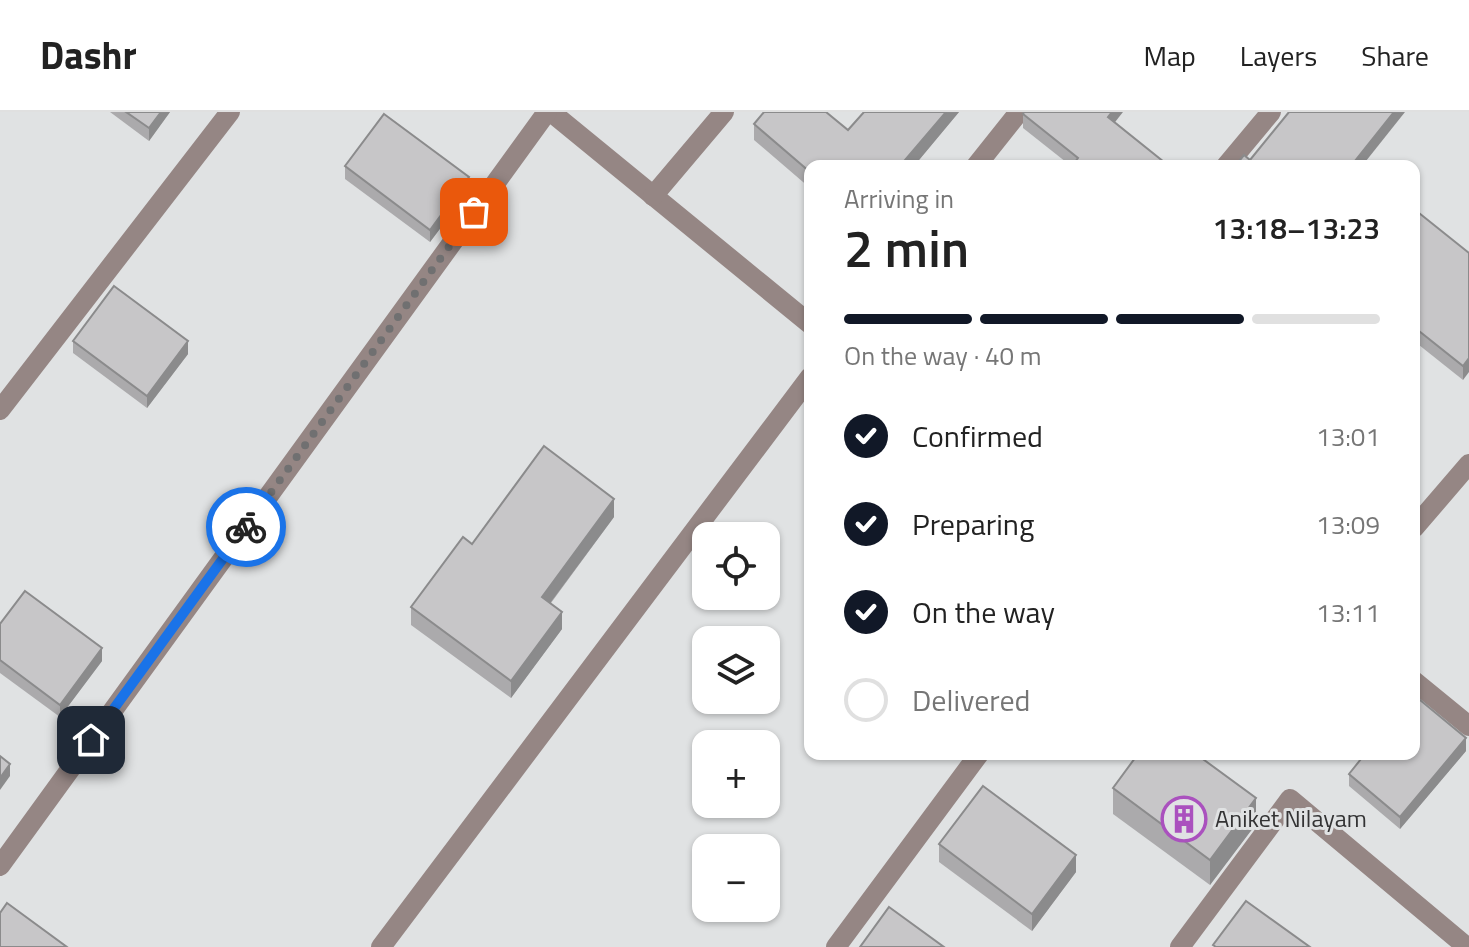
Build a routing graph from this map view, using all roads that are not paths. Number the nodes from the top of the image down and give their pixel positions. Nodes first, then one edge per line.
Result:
1 (230, 112) edge
2 (549, 112) edge
3 (724, 112) edge
4 (1019, 112) edge
5 (1271, 112) edge
6 (981, 160) edge
7 (1231, 160) edge
8 (653, 196) junction
9 (804, 319) edge
10 (804, 385) edge
11 (0, 410) edge
12 (1469, 464) edge
13 (1420, 521) edge
14 (1420, 686) edge
15 (1469, 726) edge
16 (975, 760) edge
17 (0, 866) edge
18 (381, 947) edge
19 (836, 947) edge
20 (1180, 947) edge
21 (1467, 947) edge

1 - 11 street
2 - 8 street
2 - 17 street
3 - 8 street
4 - 6 street
5 - 7 street
8 - 9 street
10 - 18 street
12 - 13 street
14 - 15 street
16 - 19 street
20 - 21 street

